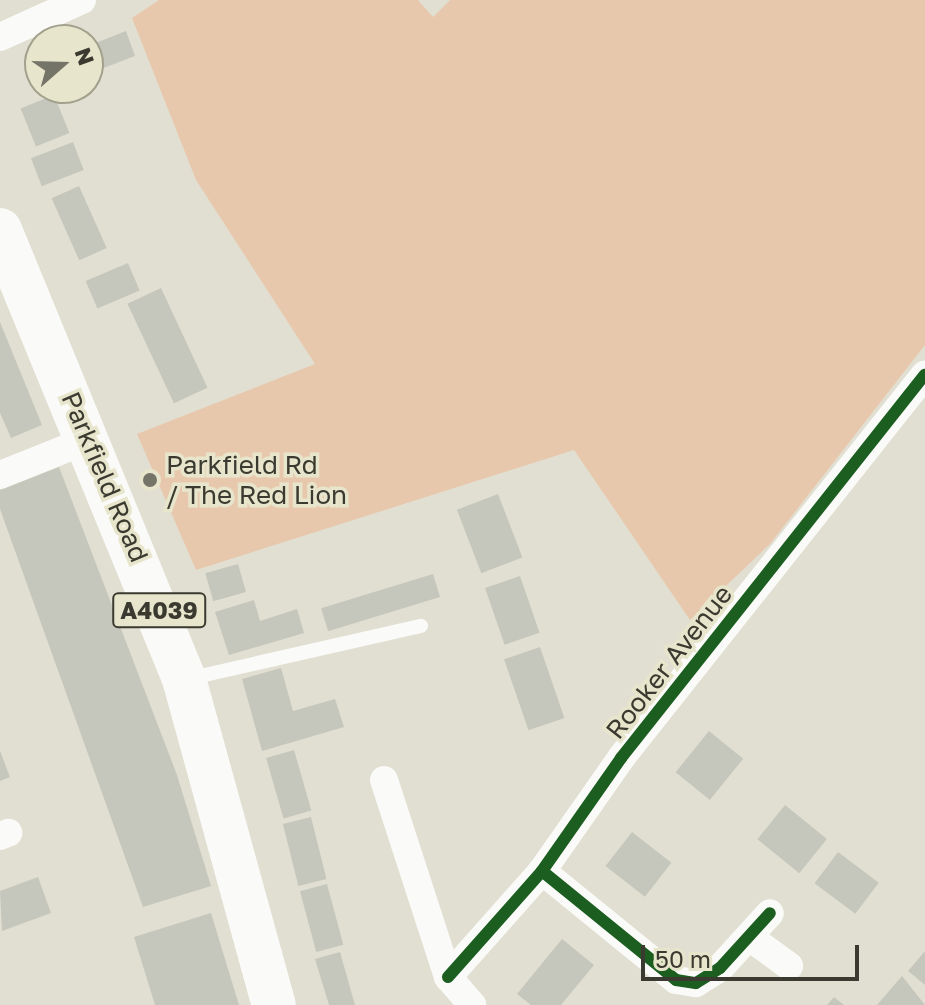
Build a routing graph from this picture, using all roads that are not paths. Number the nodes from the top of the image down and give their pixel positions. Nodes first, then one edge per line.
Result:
1 (82, 0) edge
2 (0, 37) edge
3 (0, 230) edge
4 (925, 375) edge
5 (90, 439) junction
6 (0, 475) edge
7 (421, 626) dead end
8 (184, 679) junction
9 (384, 780) dead end
10 (542, 871) junction
11 (770, 913) dead end
12 (752, 939) junction
13 (789, 966) dead end
14 (448, 977) junction
15 (274, 1005) edge
16 (472, 1005) edge

1 - 2 street
3 - 5 main road, Parkfield Road / A4039
4 - 10 street, Rooker Avenue
5 - 6 street
5 - 8 main road, Parkfield Road / A4039
7 - 8 lane
8 - 15 main road, Parkfield Road / A4039
9 - 14 street
10 - 12 street
10 - 14 street, Rooker Avenue
11 - 12 street
12 - 13 street
14 - 16 street

